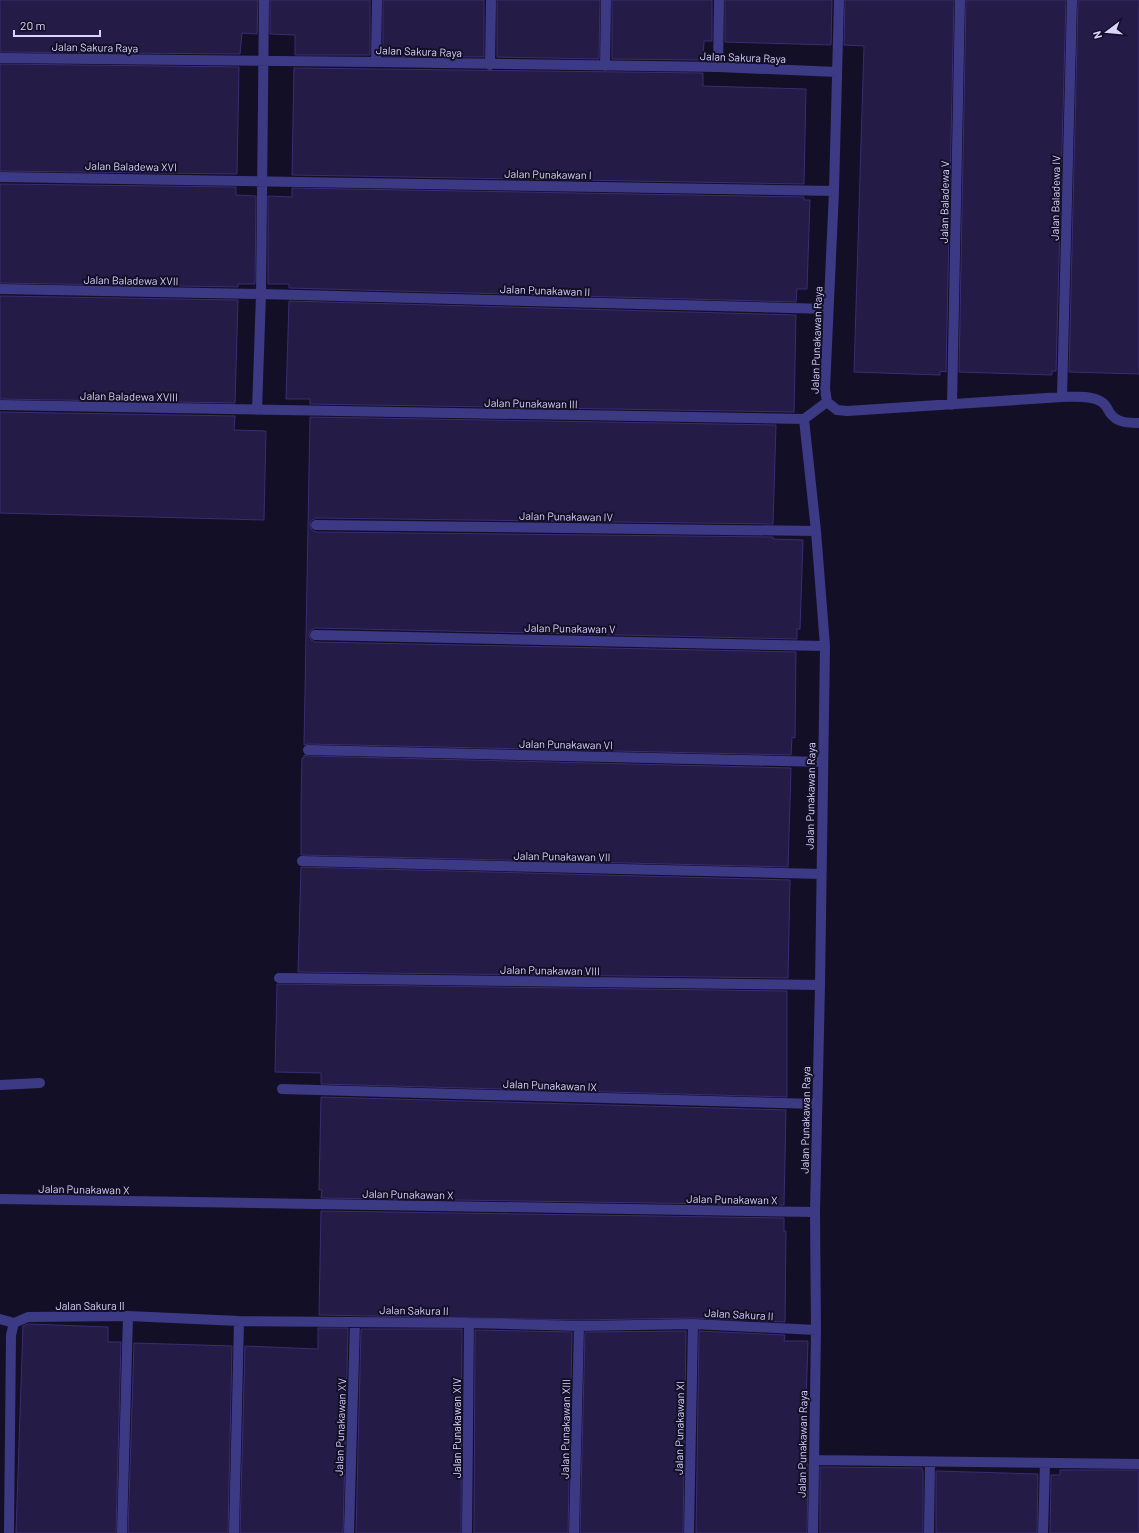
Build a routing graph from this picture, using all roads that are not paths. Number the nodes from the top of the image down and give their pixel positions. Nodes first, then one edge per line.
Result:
1 (264, 0) edge
2 (377, 0) edge
3 (491, 0) edge
4 (606, 0) edge
5 (719, 0) edge
6 (839, 0) edge
7 (960, 0) edge
8 (1072, 0) edge
9 (0, 58) edge
10 (264, 60) junction
11 (376, 62) junction
12 (490, 65) junction
13 (605, 66) junction
14 (718, 68) junction
15 (837, 72) junction
16 (0, 177) edge
17 (261, 180) junction
18 (834, 191) junction
19 (0, 289) edge
20 (261, 294) junction
21 (828, 309) junction
22 (1062, 397) junction
23 (827, 402) junction
24 (952, 404) junction
25 (0, 405) edge
26 (257, 410) junction
27 (804, 420) junction
28 (1139, 423) edge
29 (316, 525) dead end
30 (816, 531) junction
31 (315, 635) dead end
32 (825, 646) junction
33 (308, 750) dead end
34 (823, 762) junction
35 (302, 862) dead end
36 (821, 874) junction
37 (279, 978) dead end
38 (820, 985) junction
39 (40, 1083) dead end
40 (0, 1085) edge
41 (282, 1089) dead end
42 (817, 1104) junction
43 (0, 1199) edge
44 (815, 1212) junction
45 (128, 1316) junction
46 (0, 1320) edge
47 (239, 1321) junction
48 (355, 1322) junction
49 (14, 1323) junction
50 (468, 1323) junction
51 (693, 1324) junction
52 (579, 1326) junction
53 (816, 1330) junction
54 (814, 1460) junction
55 (930, 1463) junction
56 (1045, 1463) junction
57 (1139, 1464) edge
58 (9, 1533) edge
59 (122, 1533) edge
60 (234, 1533) edge
61 (349, 1533) edge
62 (467, 1533) edge
63 (574, 1533) edge
64 (689, 1533) edge
65 (813, 1533) edge
66 (929, 1533) edge
67 (1043, 1533) edge

1 - 10 street
2 - 11 street
3 - 12 street
4 - 13 street
5 - 14 street
6 - 15 street, Jalan Punakawan Raya
7 - 24 street, Jalan Baladewa V
8 - 22 street, Jalan Baladewa IV
9 - 10 street, Jalan Sakura Raya
10 - 11 street, Jalan Sakura Raya
10 - 17 street
11 - 12 street, Jalan Sakura Raya
12 - 13 street, Jalan Sakura Raya
13 - 14 street, Jalan Sakura Raya
14 - 15 street, Jalan Sakura Raya
15 - 18 street, Jalan Punakawan Raya
16 - 17 street, Jalan Baladewa XVI
17 - 18 street, Jalan Punakawan I
17 - 20 street
18 - 21 street, Jalan Punakawan Raya
19 - 20 street, Jalan Baladewa XVII
20 - 21 street, Jalan Punakawan II
20 - 26 street
21 - 23 street, Jalan Punakawan Raya
22 - 24 street
22 - 28 street
23 - 24 street
23 - 27 street, Jalan Punakawan Raya
25 - 26 street, Jalan Baladewa XVIII
26 - 27 street, Jalan Punakawan III
27 - 30 street, Jalan Punakawan Raya
29 - 30 street, Jalan Punakawan IV
30 - 32 street, Jalan Punakawan Raya
31 - 32 street, Jalan Punakawan V
32 - 34 street, Jalan Punakawan Raya
33 - 34 street, Jalan Punakawan VI
34 - 36 street, Jalan Punakawan Raya
35 - 36 street, Jalan Punakawan VII
36 - 38 street, Jalan Punakawan Raya
37 - 38 street, Jalan Punakawan VIII
38 - 42 street, Jalan Punakawan Raya
39 - 40 street
41 - 42 street, Jalan Punakawan IX
42 - 44 street, Jalan Punakawan Raya
43 - 44 street, Jalan Punakawan X
44 - 53 street, Jalan Punakawan Raya
45 - 47 street, Jalan Sakura II
45 - 49 street, Jalan Sakura II
45 - 59 street
46 - 49 street
47 - 48 street, Jalan Sakura II
47 - 60 street
48 - 50 street, Jalan Sakura II
48 - 61 street, Jalan Punakawan XV
49 - 58 street
50 - 52 street, Jalan Sakura II
50 - 62 street, Jalan Punakawan XIV
51 - 52 street, Jalan Sakura II
51 - 53 street, Jalan Sakura II
51 - 64 street, Jalan Punakawan XI
52 - 63 street, Jalan Punakawan XIII
53 - 54 street, Jalan Punakawan Raya
54 - 55 street
54 - 65 street, Jalan Punakawan Raya
55 - 56 street
55 - 66 street
56 - 57 street
56 - 67 street

